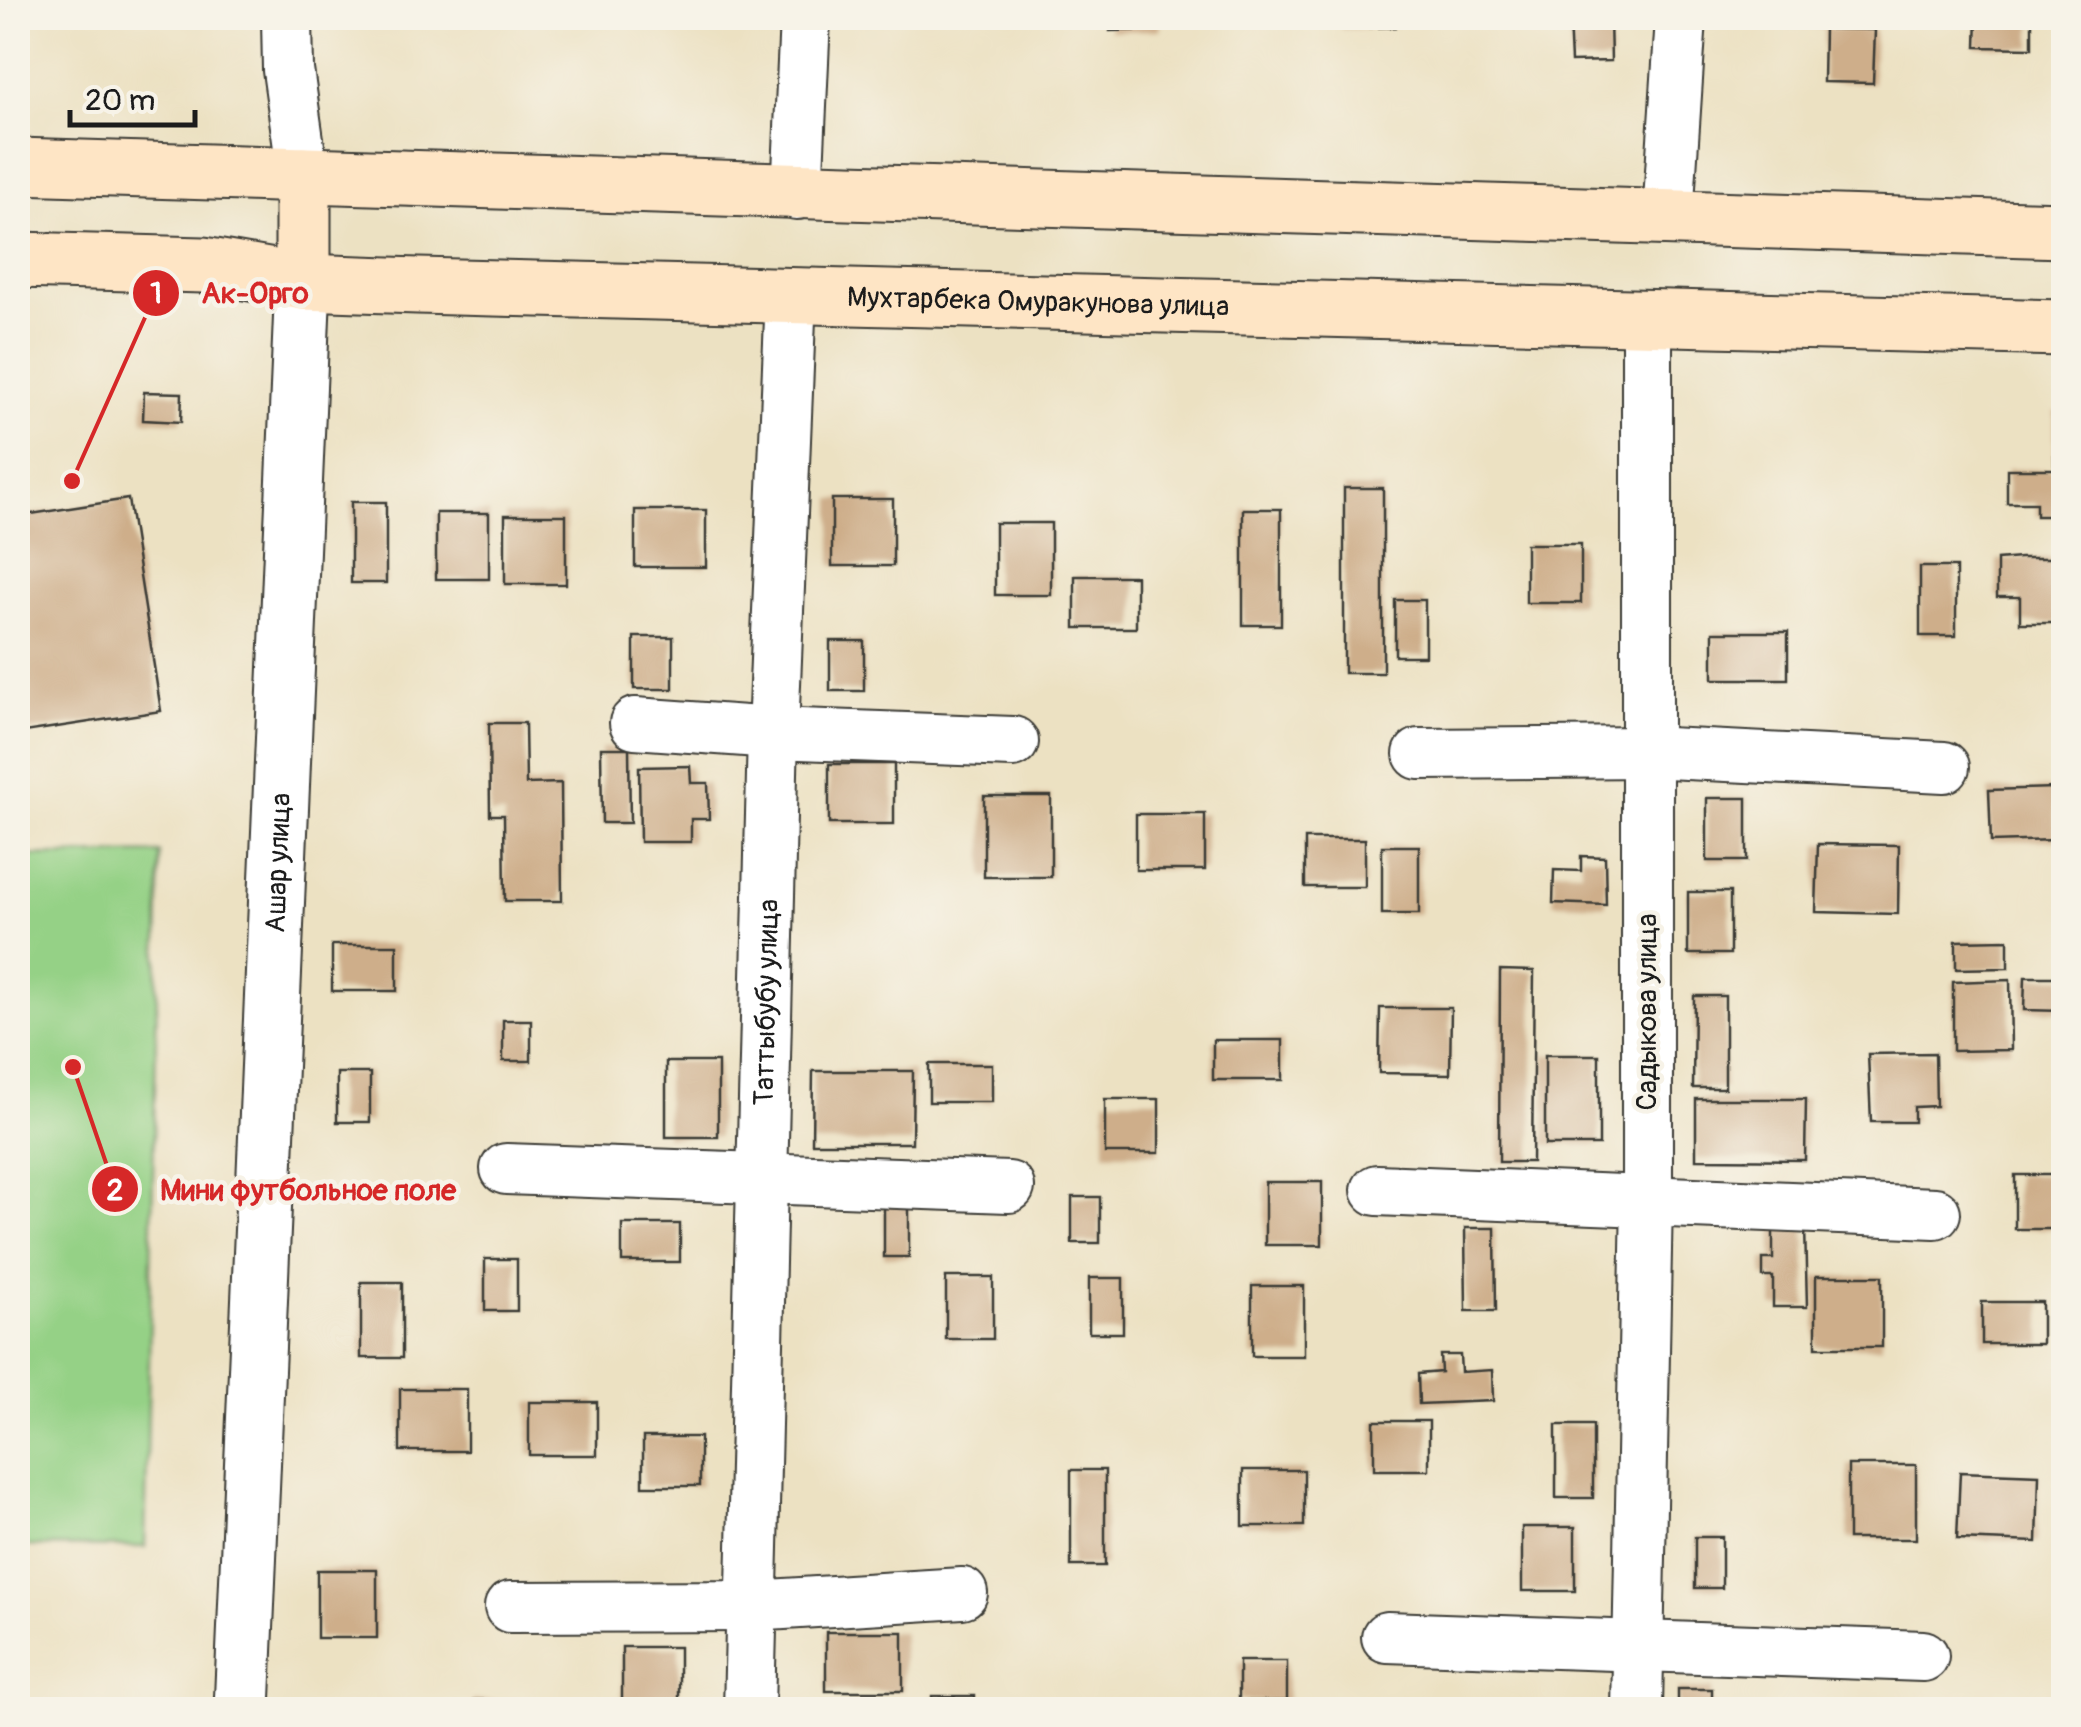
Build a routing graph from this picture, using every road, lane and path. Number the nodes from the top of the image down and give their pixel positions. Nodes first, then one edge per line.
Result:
1 (287, 18) edge
2 (805, 18) edge
3 (1681, 18) edge
4 (18, 166) edge
5 (303, 175) junction
6 (796, 194) junction
7 (1668, 217) junction
8 (2064, 230) edge
9 (18, 260) edge
10 (303, 282) junction
11 (791, 294) junction
12 (1647, 315) junction
13 (2064, 328) edge
14 (635, 723) dead end
15 (773, 733) junction
16 (1013, 742) dead end
17 (1647, 752) junction
18 (1419, 754) dead end
19 (1944, 767) dead end
20 (506, 1169) dead end
21 (762, 1179) junction
22 (1009, 1187) dead end
23 (1377, 1190) dead end
24 (1647, 1199) junction
25 (1935, 1214) dead end
26 (962, 1593) dead end
27 (751, 1606) junction
28 (510, 1607) dead end
29 (1387, 1637) dead end
30 (1639, 1647) junction
31 (1923, 1656) dead end
32 (242, 1710) edge
33 (749, 1710) edge
34 (1637, 1710) edge

1 - 5 street, Ашар улица
2 - 6 street
3 - 7 street
4 - 5 main road
5 - 6 main road
5 - 10 main road, Ашар улица
6 - 7 main road
7 - 8 main road
9 - 10 main road, Мухтарбека Омуракунова улица
10 - 11 main road, Мухтарбека Омуракунова улица
10 - 32 street, Ашар улица
11 - 12 main road, Мухтарбека Омуракунова улица
11 - 15 street, Таттыбубу улица
12 - 13 main road, Мухтарбека Омуракунова улица
12 - 17 street, Садыкова улица
14 - 15 street
15 - 16 street
15 - 21 street, Таттыбубу улица
17 - 18 street
17 - 19 street
17 - 24 street, Садыкова улица
20 - 21 street
21 - 22 street
21 - 27 street, Таттыбубу улица
23 - 24 street
24 - 25 street
24 - 30 street, Садыкова улица
26 - 27 street
27 - 28 street
27 - 33 street, Таттыбубу улица
29 - 30 street
30 - 31 street
30 - 34 street, Садыкова улица

